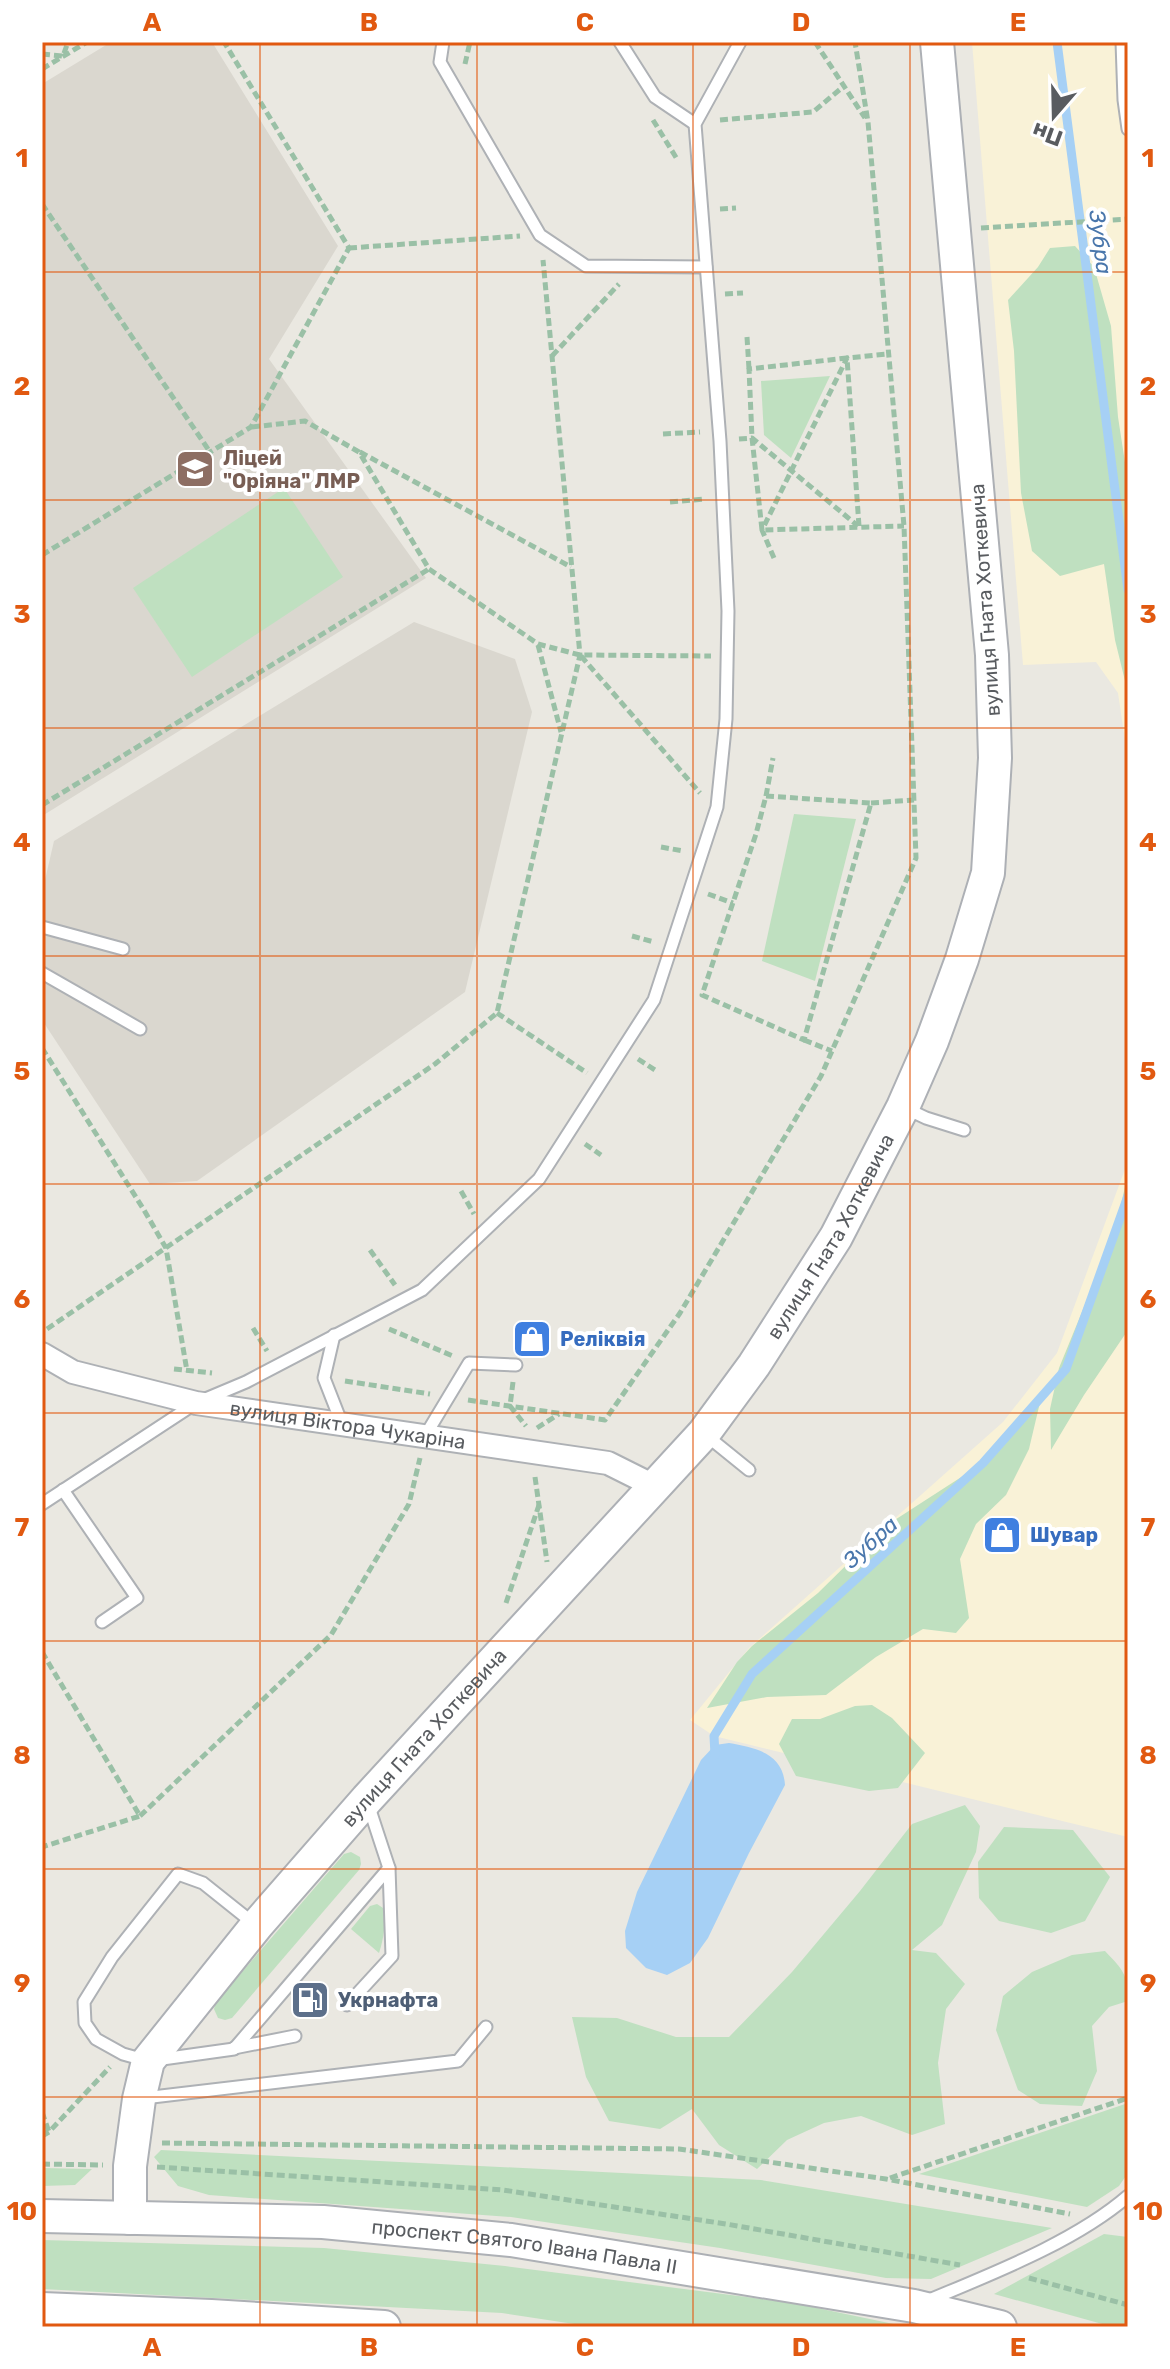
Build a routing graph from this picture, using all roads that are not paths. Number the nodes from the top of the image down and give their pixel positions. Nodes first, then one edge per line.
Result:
1 (443, 42) edge
2 (620, 42) edge
3 (740, 42) edge
4 (937, 42) edge
5 (1122, 42) edge
6 (1126, 100) edge
7 (695, 124) junction
8 (1128, 129) edge
9 (706, 267) junction
10 (42, 927) edge
11 (123, 949) dead end
12 (42, 973) edge
13 (140, 1029) dead end
14 (903, 1107) junction
15 (964, 1130) dead end
16 (334, 1335) junction
17 (42, 1354) edge
18 (516, 1365) road end
19 (196, 1403) junction
20 (342, 1424) junction
21 (704, 1433) junction
22 (425, 1436) junction
23 (749, 1470) dead end
24 (656, 1487) junction
25 (63, 1490) junction
26 (42, 1504) edge
27 (102, 1622) dead end
28 (367, 1799) junction
29 (389, 1868) junction
30 (257, 1925) junction
31 (347, 2005) dead end
32 (486, 2027) dead end
33 (295, 2036) dead end
34 (234, 2049) junction
35 (148, 2061) junction
36 (139, 2099) junction
37 (1128, 2196) edge
38 (42, 2216) edge
39 (130, 2218) junction
40 (914, 2306) junction
41 (42, 2309) edge
42 (210, 2321) edge
43 (384, 2327) edge
44 (1000, 2327) edge

1 - 9 lane
2 - 7 lane
3 - 7 lane
4 - 14 street, вулиця Гната Хоткевича
5 - 6 lane
6 - 8 lane
7 - 9 lane
9 - 16 lane
10 - 11 lane
12 - 13 lane
14 - 15 lane
14 - 21 street, вулиця Гната Хоткевича
16 - 19 lane
16 - 20 lane
17 - 19 street, вулиця Віктора Чукаріна
18 - 22 lane
19 - 20 street, вулиця Віктора Чукаріна
19 - 25 lane
20 - 22 street, вулиця Віктора Чукаріна
21 - 23 lane
21 - 24 street, вулиця Гната Хоткевича
22 - 24 street, вулиця Віктора Чукаріна
24 - 28 street, вулиця Гната Хоткевича
25 - 26 lane
25 - 27 lane
28 - 29 lane
28 - 30 street, вулиця Гната Хоткевича
29 - 31 lane
29 - 34 lane
30 - 35 street, вулиця Гната Хоткевича
30 - 35 lane
32 - 36 lane
33 - 34 lane
34 - 35 lane
35 - 36 street, вулиця Гната Хоткевича
36 - 39 street, вулиця Гната Хоткевича
37 - 40 lane
38 - 39 street, проспект Святого Івана Павла II
39 - 40 street, проспект Святого Івана Павла II
40 - 44 street, проспект Святого Івана Павла II
41 - 42 street
42 - 43 street

